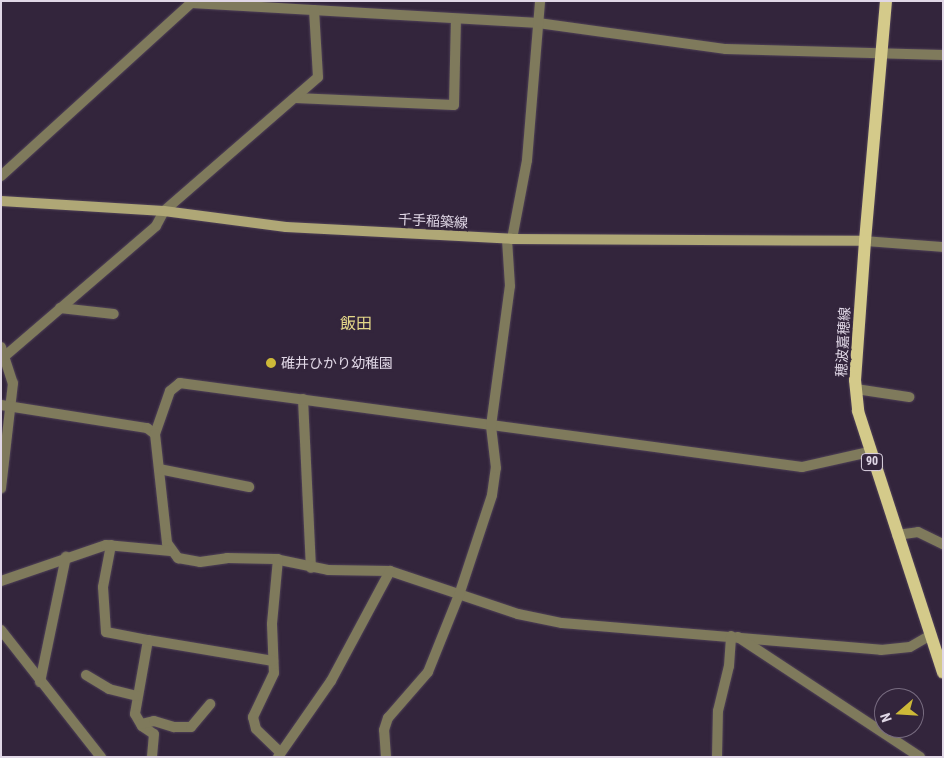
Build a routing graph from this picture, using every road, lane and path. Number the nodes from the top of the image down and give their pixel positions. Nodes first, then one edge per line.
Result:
1 (540, 1) edge
2 (886, 1) edge
3 (193, 2) edge
4 (314, 10) junction
5 (456, 20) junction
6 (538, 23) junction
7 (882, 55) junction
8 (943, 55) edge
9 (295, 98) junction
10 (1, 176) edge
11 (1, 201) edge
12 (164, 211) junction
13 (509, 239) junction
14 (865, 241) junction
15 (943, 246) edge
16 (60, 308) junction
17 (114, 314) dead end
18 (3, 352) edge
19 (856, 389) junction
20 (909, 397) dead end
21 (304, 399) junction
22 (1, 405) edge
23 (13, 406) junction
24 (491, 426) junction
25 (155, 434) junction
26 (869, 452) junction
27 (158, 469) junction
28 (2, 473) edge
29 (249, 487) dead end
30 (1, 488) edge
31 (897, 534) junction
32 (943, 544) edge
33 (110, 545) junction
34 (170, 552) junction
35 (66, 558) junction
36 (278, 559) junction
37 (311, 568) junction
38 (390, 571) junction
39 (1, 581) edge
40 (459, 595) junction
41 (1, 630) edge
42 (931, 635) junction
43 (734, 636) junction
44 (148, 640) junction
45 (273, 661) junction
46 (943, 673) edge
47 (86, 675) dead end
48 (40, 682) junction
49 (137, 696) junction
50 (210, 704) dead end
51 (141, 724) junction
52 (279, 754) edge
53 (101, 757) edge
54 (152, 757) edge
55 (386, 757) edge
56 (717, 757) edge
57 (920, 757) edge

1 - 6 street
2 - 7 main road, 穂波嘉穂線 / 90
3 - 4 street
3 - 10 street
4 - 5 street
4 - 9 street
5 - 6 street
5 - 9 street
6 - 7 street
6 - 13 street
7 - 8 street
7 - 14 main road, 穂波嘉穂線 / 90
9 - 12 street
11 - 12 main road, 千手稲築線
12 - 13 main road, 千手稲築線
12 - 16 street
13 - 14 main road, 千手稲築線
13 - 24 street
14 - 15 street
14 - 19 main road, 穂波嘉穂線 / 90
16 - 17 street
16 - 18 street
18 - 23 street
19 - 20 street
19 - 26 main road, 穂波嘉穂線 / 90
21 - 24 street
21 - 25 street
21 - 37 street
22 - 23 street
23 - 25 street
23 - 28 street
24 - 26 street
24 - 40 street
25 - 27 street
26 - 31 main road, 穂波嘉穂線 / 90
27 - 29 street
27 - 34 street
28 - 30 street
31 - 32 street
31 - 42 main road, 穂波嘉穂線 / 90
33 - 34 street
33 - 35 street
33 - 44 street
34 - 36 street
35 - 39 street
35 - 48 street
36 - 37 street
36 - 45 street
37 - 38 street
38 - 40 street
38 - 52 street
40 - 43 street
40 - 55 street
41 - 48 street
42 - 43 street
42 - 46 main road, 穂波嘉穂線 / 90
43 - 56 street
43 - 57 street
44 - 45 street
44 - 49 street
45 - 52 street
47 - 49 street
48 - 53 street
49 - 51 street
50 - 51 street
51 - 54 street

